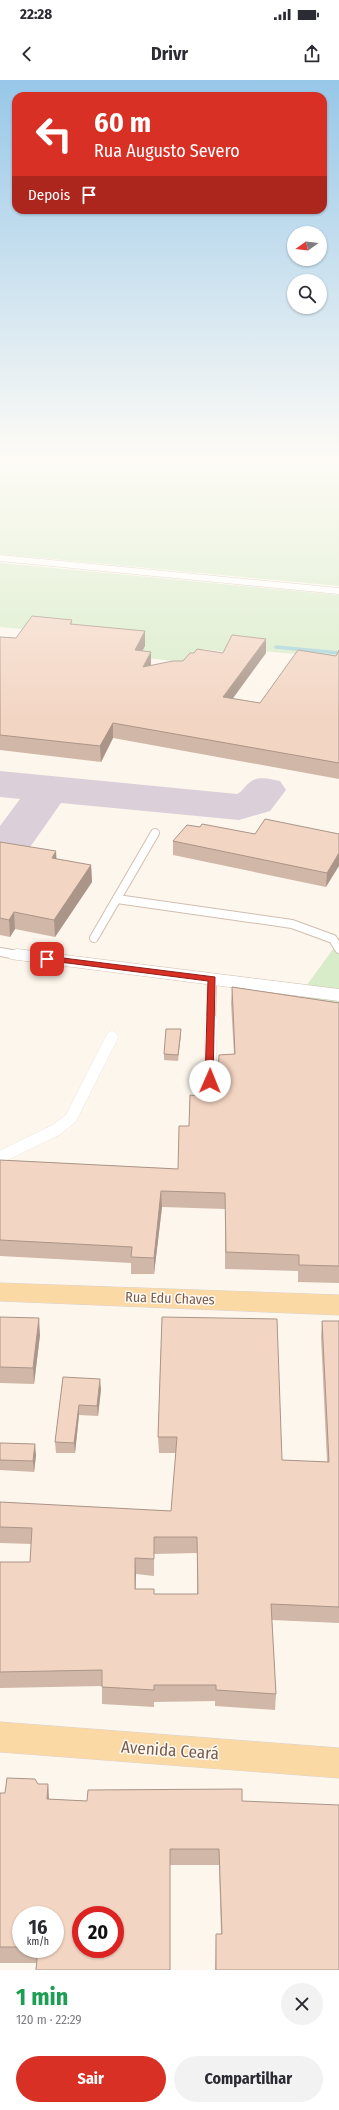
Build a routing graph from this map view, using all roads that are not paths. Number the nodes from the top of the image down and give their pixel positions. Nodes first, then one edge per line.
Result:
1 (0, 558) edge
2 (339, 591) edge
3 (155, 833) dead end
4 (117, 900) junction
5 (94, 938) dead end
6 (339, 949) edge
7 (8, 954) edge
8 (212, 979) junction
9 (339, 995) edge
10 (112, 1037) dead end
11 (210, 1081) edge
12 (0, 1157) edge
13 (0, 1292) edge
14 (339, 1305) edge
15 (0, 1737) edge
16 (339, 1763) edge

1 - 2 lane
3 - 4 lane
4 - 5 lane
4 - 6 lane
7 - 8 street
8 - 9 street
8 - 11 lane
10 - 12 lane
13 - 14 main road, Rua Edu Chaves
15 - 16 main road, Avenida Ceará

